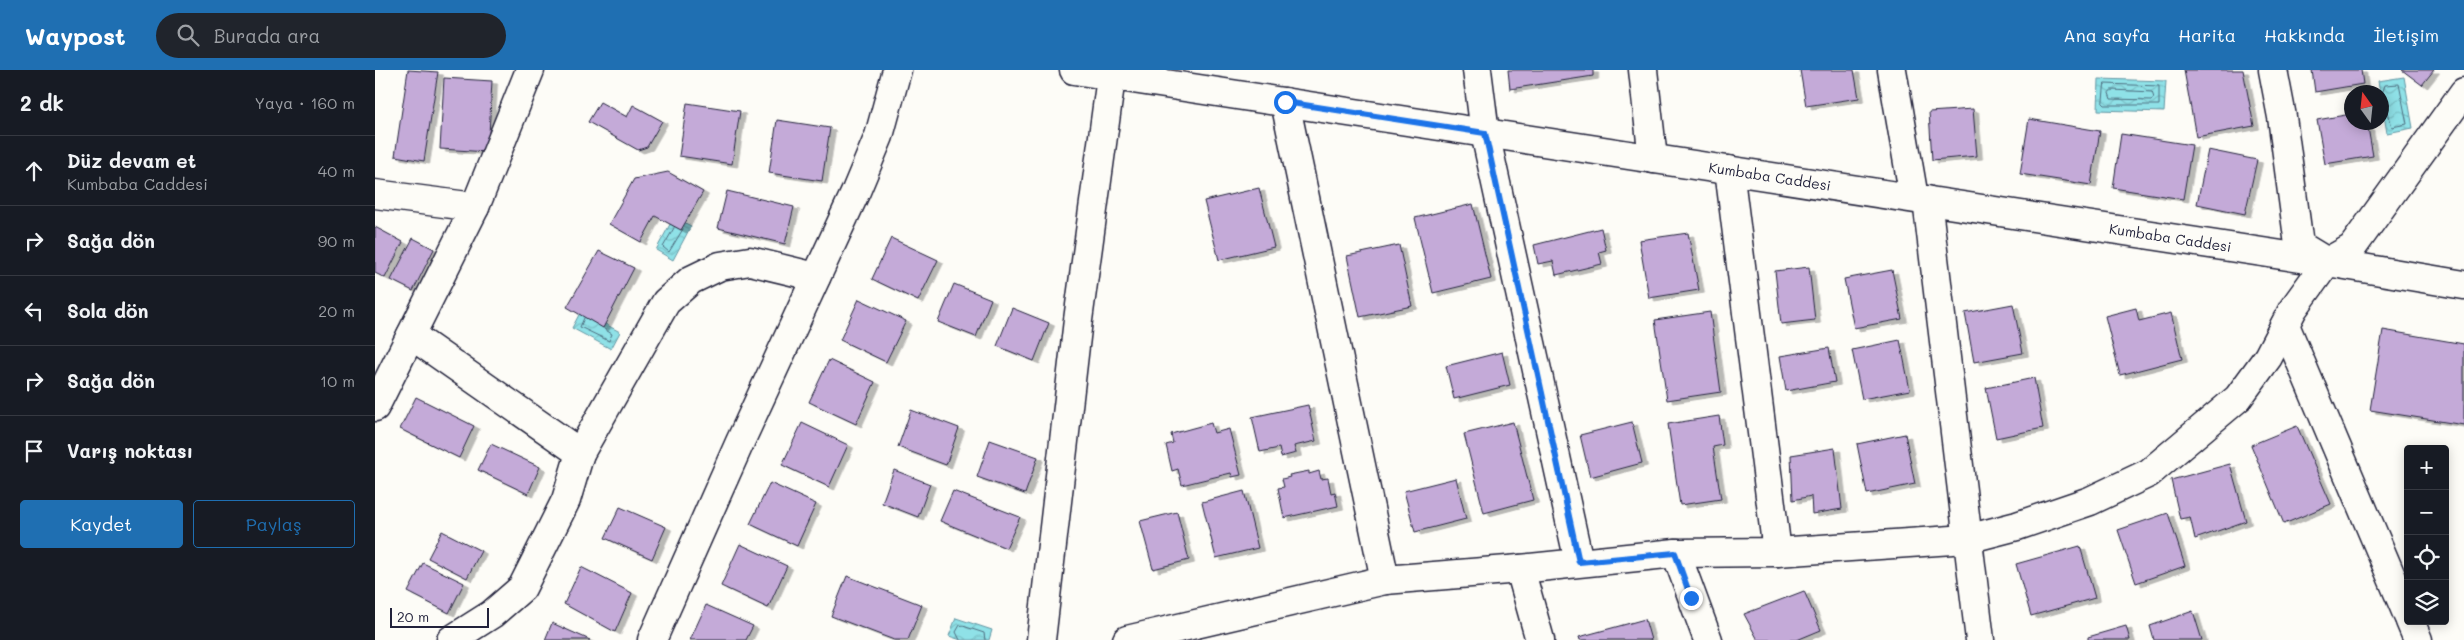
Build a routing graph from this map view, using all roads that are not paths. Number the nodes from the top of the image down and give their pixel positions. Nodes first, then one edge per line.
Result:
1 (530, 70) edge
2 (897, 70) edge
3 (1075, 70) edge
4 (1477, 70) edge
5 (1643, 70) edge
6 (1892, 70) edge
7 (2273, 70) edge
8 (1111, 73) edge
9 (2464, 92) edge
10 (1285, 102) junction
11 (1485, 133) junction
12 (1653, 159) junction
13 (1729, 170) junction
14 (375, 194) edge
15 (1921, 199) junction
16 (475, 207) junction
17 (2327, 262) junction
18 (816, 277) junction
19 (2464, 285) edge
20 (2285, 325) junction
21 (411, 335) junction
22 (375, 407) edge
23 (580, 453) junction
24 (1967, 539) junction
25 (1777, 552) junction
26 (1675, 553) junction
27 (1579, 562) junction
28 (1520, 569) junction
29 (1385, 580) junction
30 (2404, 607) edge
31 (2412, 625) edge
32 (451, 640) edge
33 (652, 640) edge
34 (1041, 640) edge
35 (1127, 640) edge
36 (1540, 640) edge
37 (1708, 640) edge
38 (1980, 640) edge
39 (2418, 640) edge

1 - 16 street
2 - 18 street
3 - 8 street, Kumbaba Caddesi
4 - 11 street
5 - 12 street
6 - 15 street
7 - 17 street
8 - 10 street, Kumbaba Caddesi
8 - 34 street
9 - 17 street
10 - 11 street, Kumbaba Caddesi
10 - 29 street
11 - 12 street, Kumbaba Caddesi
11 - 27 street
12 - 13 street, Kumbaba Caddesi
13 - 15 street, Kumbaba Caddesi
13 - 25 street
14 - 16 street
15 - 17 street, Kumbaba Caddesi
15 - 24 street
16 - 21 street
17 - 19 street, Kumbaba Caddesi
17 - 20 street
18 - 23 street
18 - 33 street
20 - 24 street
20 - 30 street
21 - 22 street
21 - 23 street
23 - 32 street
24 - 25 street
24 - 38 street
25 - 26 street
26 - 27 street
26 - 37 street
27 - 28 street
28 - 29 street
28 - 36 street
29 - 35 street
31 - 39 street

